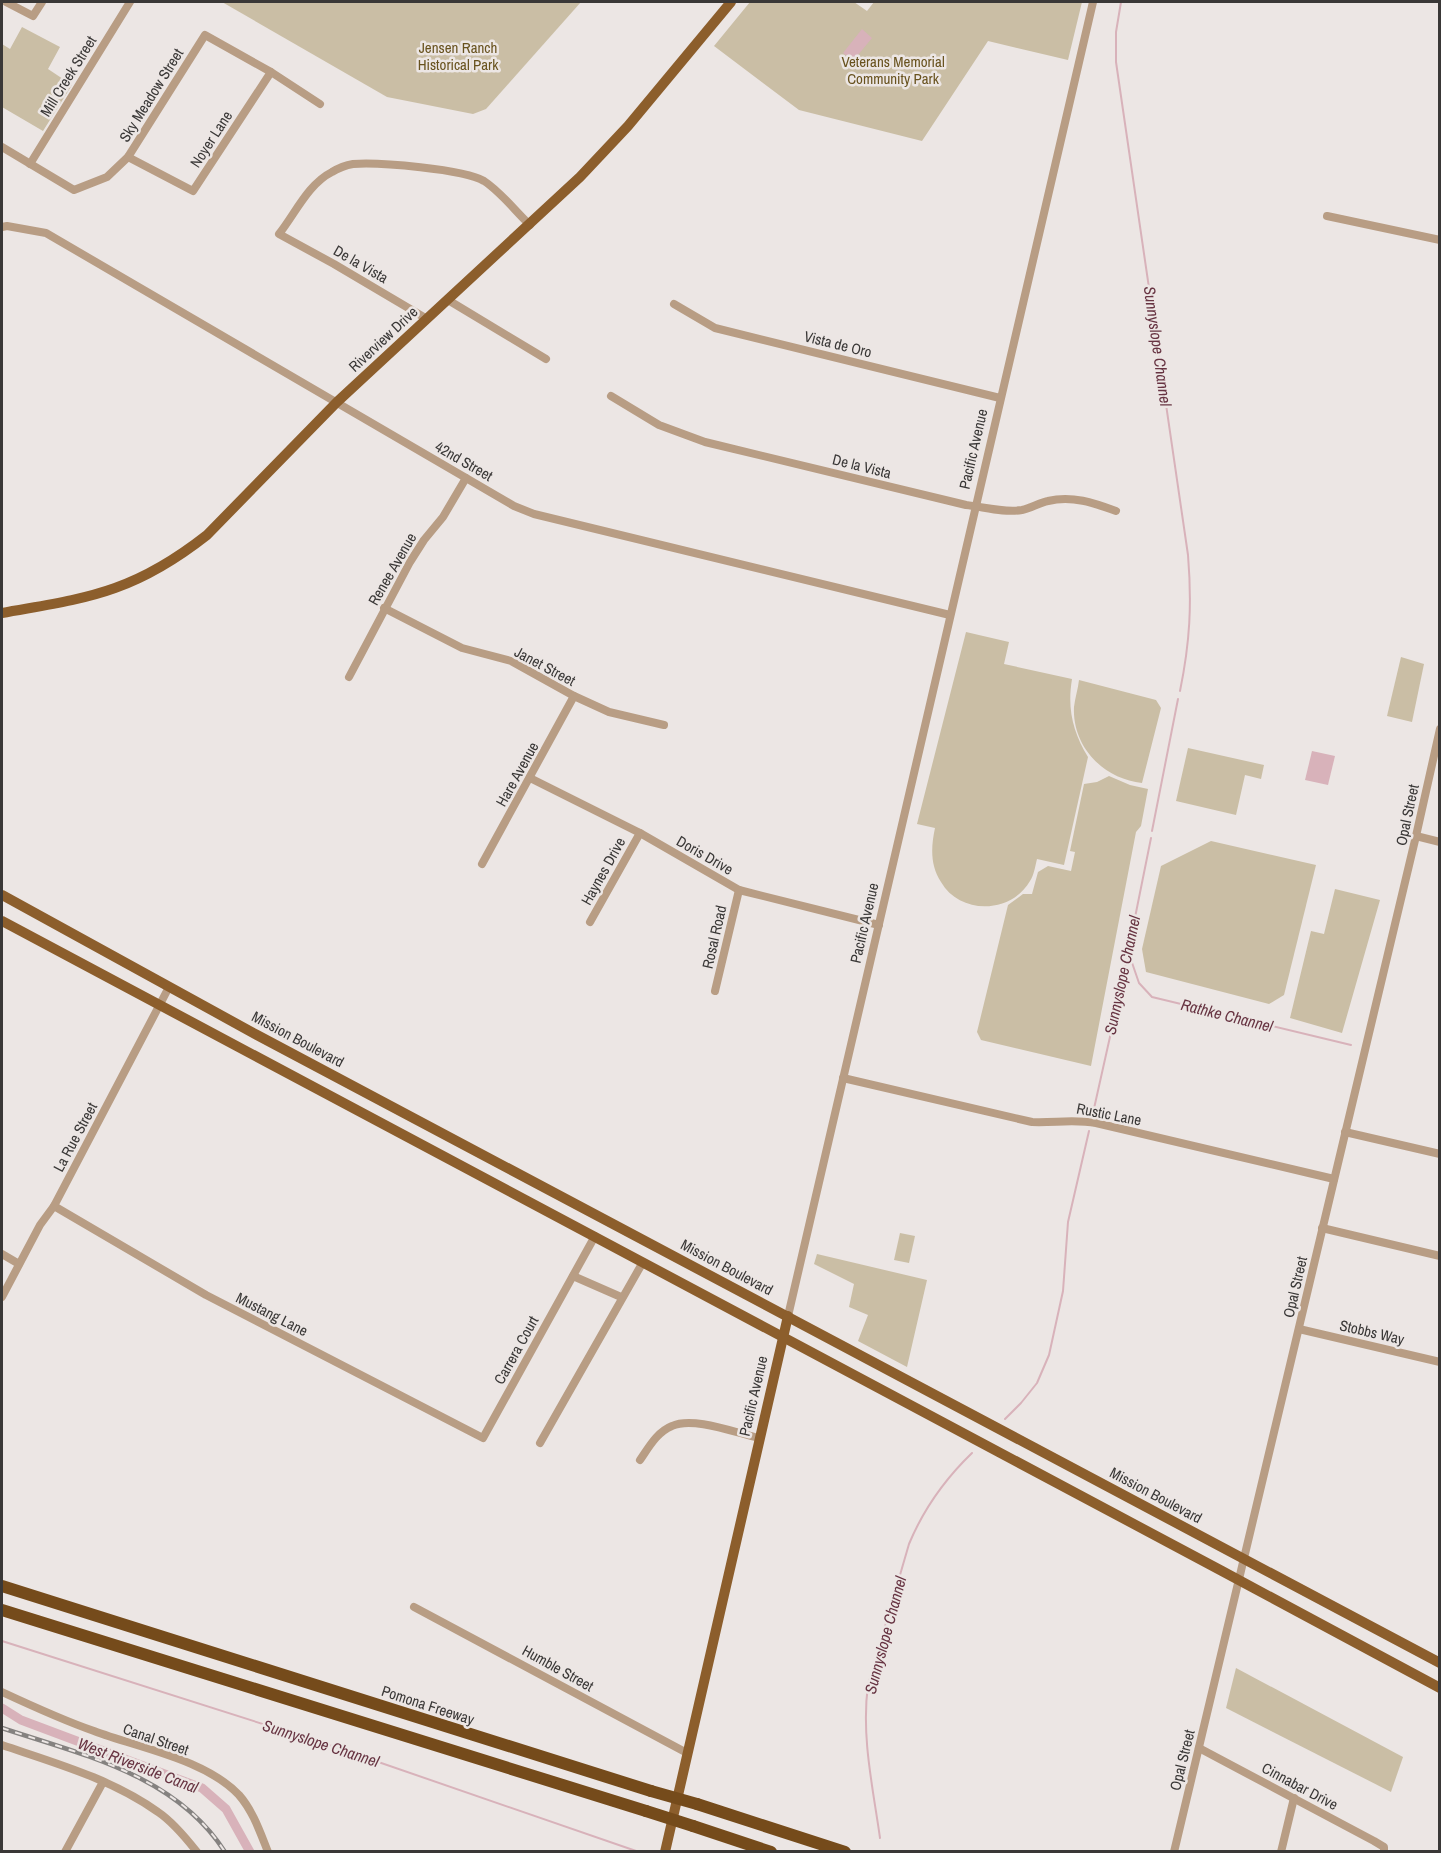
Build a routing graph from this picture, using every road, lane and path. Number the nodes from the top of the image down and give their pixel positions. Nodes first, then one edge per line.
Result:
1 (6, 2) edge
2 (42, 2) edge
3 (130, 2) edge
4 (730, 2) edge
5 (1093, 2) edge
6 (271, 72) junction
7 (320, 104) dead end
8 (2, 147) edge
9 (128, 157) junction
10 (30, 164) junction
11 (1327, 216) dead end
12 (530, 225) junction
13 (4, 226) edge
14 (1440, 240) edge
15 (448, 300) junction
16 (674, 304) dead end
17 (427, 319) junction
18 (546, 359) dead end
19 (611, 396) dead end
20 (1000, 398) junction
21 (337, 402) junction
22 (466, 478) junction
23 (975, 506) junction
24 (1116, 511) dead end
25 (384, 608) junction
26 (2, 613) edge
27 (950, 615) junction
28 (349, 677) dead end
29 (573, 696) junction
30 (664, 725) dead end
31 (1440, 729) edge
32 (1438, 742) edge
33 (530, 778) junction
34 (640, 833) junction
35 (1416, 836) junction
36 (1440, 842) edge
37 (482, 864) dead end
38 (739, 890) junction
39 (2, 895) edge
40 (2, 921) edge
41 (590, 922) dead end
42 (879, 925) junction
43 (169, 987) junction
44 (715, 991) dead end
45 (159, 1004) junction
46 (843, 1078) junction
47 (1345, 1132) junction
48 (1440, 1154) edge
49 (1334, 1179) junction
50 (54, 1206) junction
51 (1322, 1228) junction
52 (595, 1236) junction
53 (2, 1254) edge
54 (1440, 1256) edge
55 (643, 1262) junction
56 (19, 1264) junction
57 (573, 1276) junction
58 (2, 1297) edge
59 (621, 1297) junction
60 (788, 1316) junction
61 (1299, 1329) junction
62 (782, 1336) junction
63 (1440, 1362) edge
64 (483, 1438) joint
65 (759, 1438) junction
66 (540, 1443) dead end
67 (640, 1460) dead end
68 (1245, 1559) junction
69 (1239, 1581) junction
70 (2, 1586) edge
71 (414, 1607) dead end
72 (2, 1610) edge
73 (1440, 1663) edge
74 (1440, 1688) edge
75 (2, 1692) edge
76 (2, 1745) edge
77 (1199, 1748) junction
78 (687, 1753) junction
79 (103, 1782) junction
80 (1294, 1798) junction
81 (65, 1851) edge
82 (197, 1851) edge
83 (268, 1851) edge
84 (665, 1851) edge
85 (771, 1851) edge
86 (845, 1851) edge
87 (1174, 1851) edge
88 (1281, 1851) edge
89 (1384, 1851) edge

1 - 2 street
3 - 10 street, Mill Creek Street
4 - 12 main road, Riverview Drive
5 - 20 street, Pacific Avenue
6 - 7 street, Sky Meadow Street
6 - 9 street, Noyer Lane
6 - 9 street, Sky Meadow Street
8 - 10 street, Sky Meadow Street
9 - 10 street, Sky Meadow Street
11 - 14 street
12 - 15 main road, Riverview Drive
12 - 17 street, De la Vista
13 - 21 street, 42nd Street
15 - 17 main road, Riverview Drive
15 - 18 street
16 - 20 street, Vista de Oro
17 - 21 main road, Riverview Drive
19 - 23 street, De la Vista
20 - 23 street, Pacific Avenue
21 - 22 street, 42nd Street
21 - 26 main road, Riverview Drive
22 - 25 street, Renee Avenue
22 - 27 street, 42nd Street
23 - 24 street, De la Vista
23 - 27 street, Pacific Avenue
25 - 28 street, Renee Avenue
25 - 29 street, Janet Street
27 - 42 street, Pacific Avenue
29 - 30 street, Janet Street
29 - 33 street, Hare Avenue
31 - 32 street, Opal Street
32 - 35 street, Opal Street
33 - 34 street, Doris Drive
33 - 37 street, Hare Avenue
34 - 38 street, Doris Drive
34 - 41 street, Haynes Drive
35 - 36 street
35 - 47 street, Opal Street
38 - 42 street, Doris Drive
38 - 44 street, Rosal Road
39 - 43 main road, Mission Boulevard
40 - 45 main road
42 - 46 street, Pacific Avenue
43 - 45 street, La Rue Street
43 - 60 main road, Mission Boulevard
45 - 50 street, La Rue Street
45 - 52 main road
46 - 49 street, Rustic Lane
46 - 60 street, Pacific Avenue
47 - 48 street
47 - 49 street, Opal Street
49 - 51 street, Opal Street
50 - 56 street, La Rue Street
50 - 64 street, Mustang Lane
51 - 54 street
51 - 61 street, Opal Street
52 - 55 main road
52 - 57 street, Carrera Court
53 - 56 street
55 - 59 street
55 - 62 main road
56 - 58 street, La Rue Street
57 - 59 street
57 - 64 street, Carrera Court
59 - 66 street
60 - 62 main road, Pacific Avenue
60 - 68 main road, Mission Boulevard
61 - 63 street, Stobbs Way
61 - 68 street, Opal Street
62 - 65 main road, Pacific Avenue
62 - 69 main road
65 - 67 street
65 - 78 main road, Pacific Avenue
68 - 69 street, Opal Street
68 - 73 main road, Mission Boulevard
69 - 74 main road
69 - 77 street, Opal Street
70 - 86 highway, Pomona Freeway, bridge
71 - 78 street, Humble Street
72 - 85 highway, bridge
75 - 83 street, Canal Street
76 - 79 street
77 - 80 street, Cinnabar Drive
77 - 87 street, Opal Street
78 - 84 main road, Pacific Avenue
79 - 81 street
79 - 82 street
80 - 88 street
80 - 89 street, Cinnabar Drive

